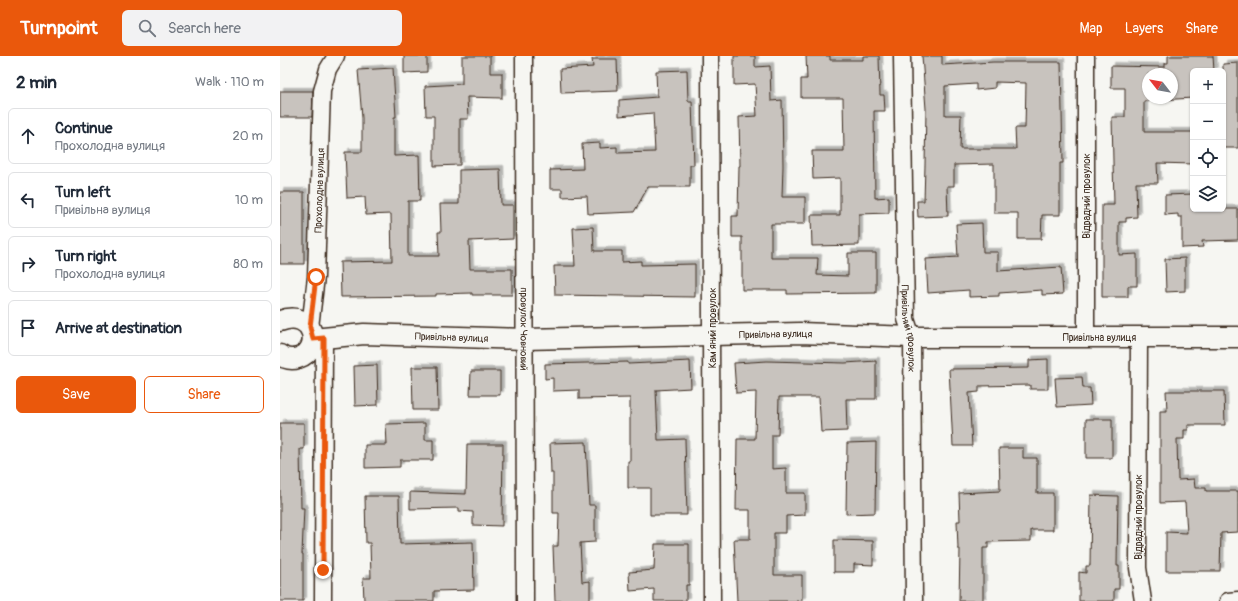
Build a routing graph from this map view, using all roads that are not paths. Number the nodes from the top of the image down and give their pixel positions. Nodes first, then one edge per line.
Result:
1 (336, 56) edge
2 (524, 56) edge
3 (710, 56) edge
4 (902, 56) edge
5 (1086, 56) edge
6 (280, 321) edge
7 (315, 335) junction
8 (712, 336) junction
9 (1086, 336) junction
10 (912, 337) junction
11 (1139, 337) junction
12 (1238, 337) edge
13 (524, 339) junction
14 (280, 355) edge
15 (1238, 600) edge
16 (323, 601) edge
17 (525, 601) edge
18 (712, 601) edge
19 (914, 601) edge
20 (1143, 601) edge
21 (1228, 601) edge

1 - 7 street, Прохолодна вулиця
2 - 13 street, провулок Човновий
3 - 8 street, Камʼяний провулок
4 - 10 street, Привільний провулок
5 - 9 street, Відрадний провулок
6 - 7 street
7 - 13 street, Привільна вулиця
7 - 14 street
7 - 16 street, Прохолодна вулиця
8 - 10 street, Привільна вулиця
8 - 13 street, Привільна вулиця
8 - 18 street, Камʼяний провулок
9 - 10 street, Привільна вулиця
9 - 11 street, Привільна вулиця
10 - 19 street, Привільний провулок
11 - 12 street, Привільна вулиця
11 - 20 street, Відрадний провулок
13 - 17 street, провулок Човновий
15 - 21 street

